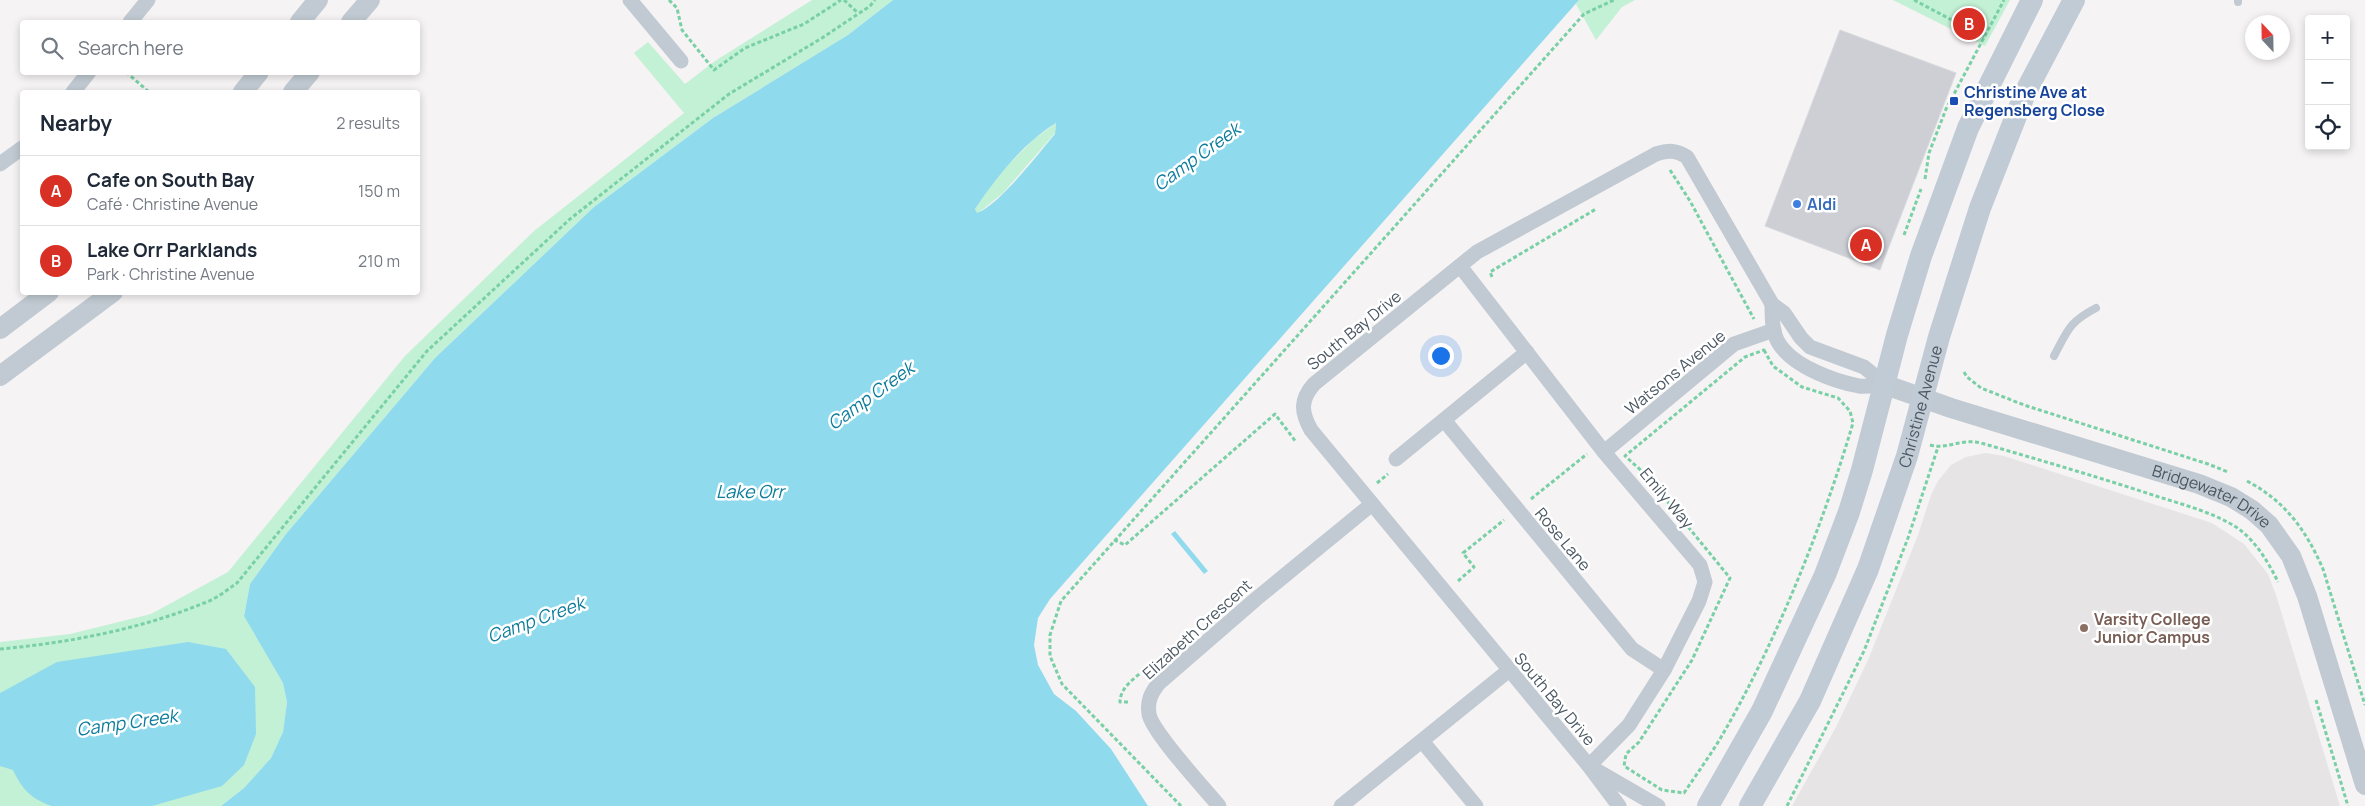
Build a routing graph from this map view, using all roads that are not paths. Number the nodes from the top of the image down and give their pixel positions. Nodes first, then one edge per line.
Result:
1 (148, 0) edge
2 (318, 0) edge
3 (370, 0) edge
4 (630, 0) edge
5 (2032, 0) edge
6 (2074, 0) edge
7 (132, 20) edge
8 (302, 20) edge
9 (354, 20) edge
10 (681, 61) dead end
11 (87, 75) edge
12 (257, 75) edge
13 (307, 75) edge
14 (75, 90) edge
15 (245, 90) edge
16 (295, 90) edge
17 (20, 149) edge
18 (0, 164) edge
19 (1460, 266) junction
20 (45, 295) edge
21 (109, 295) edge
22 (1772, 304) junction
23 (2096, 308) dead end
24 (0, 329) edge
25 (1774, 330) junction
26 (1527, 352) junction
27 (2054, 356) dead end
28 (0, 376) edge
29 (1886, 385) junction
30 (1922, 398) junction
31 (1444, 420) junction
32 (1604, 452) junction
33 (1396, 458) dead end
34 (1372, 504) junction
35 (1664, 670) junction
36 (1508, 671) junction
37 (1422, 741) junction
38 (1589, 766) junction
39 (2365, 785) edge
40 (1219, 806) edge
41 (1341, 806) edge
42 (1476, 806) edge
43 (1619, 806) edge
44 (1658, 806) edge
45 (1708, 806) edge
46 (1750, 806) edge

1 - 7 street
2 - 8 street
3 - 9 street
4 - 10 street
5 - 29 main road
6 - 30 main road, Christine Avenue
11 - 14 street
12 - 15 street
13 - 16 street
17 - 18 street
19 - 22 street, South Bay Drive
19 - 26 street, Emily Way
19 - 34 street, South Bay Drive
20 - 24 street
21 - 28 street
22 - 25 street, South Bay Drive
22 - 29 street, South Bay Drive
23 - 27 lane
25 - 29 street, South Bay Drive
25 - 32 street, Watsons Avenue
26 - 31 street
26 - 32 street, Emily Way
29 - 30 street, Bridgewater Drive
29 - 45 main road
30 - 39 street, Bridgewater Drive
30 - 46 main road, Christine Avenue
31 - 33 street
31 - 35 street, Rose Lane
32 - 35 street, Emily Way
34 - 36 street, South Bay Drive
34 - 40 street, Elizabeth Crescent
35 - 38 street, Emily Way
36 - 37 street
36 - 38 street, South Bay Drive
37 - 41 street
37 - 42 street
38 - 43 street, South Bay Drive
38 - 44 street, South Bay Drive

